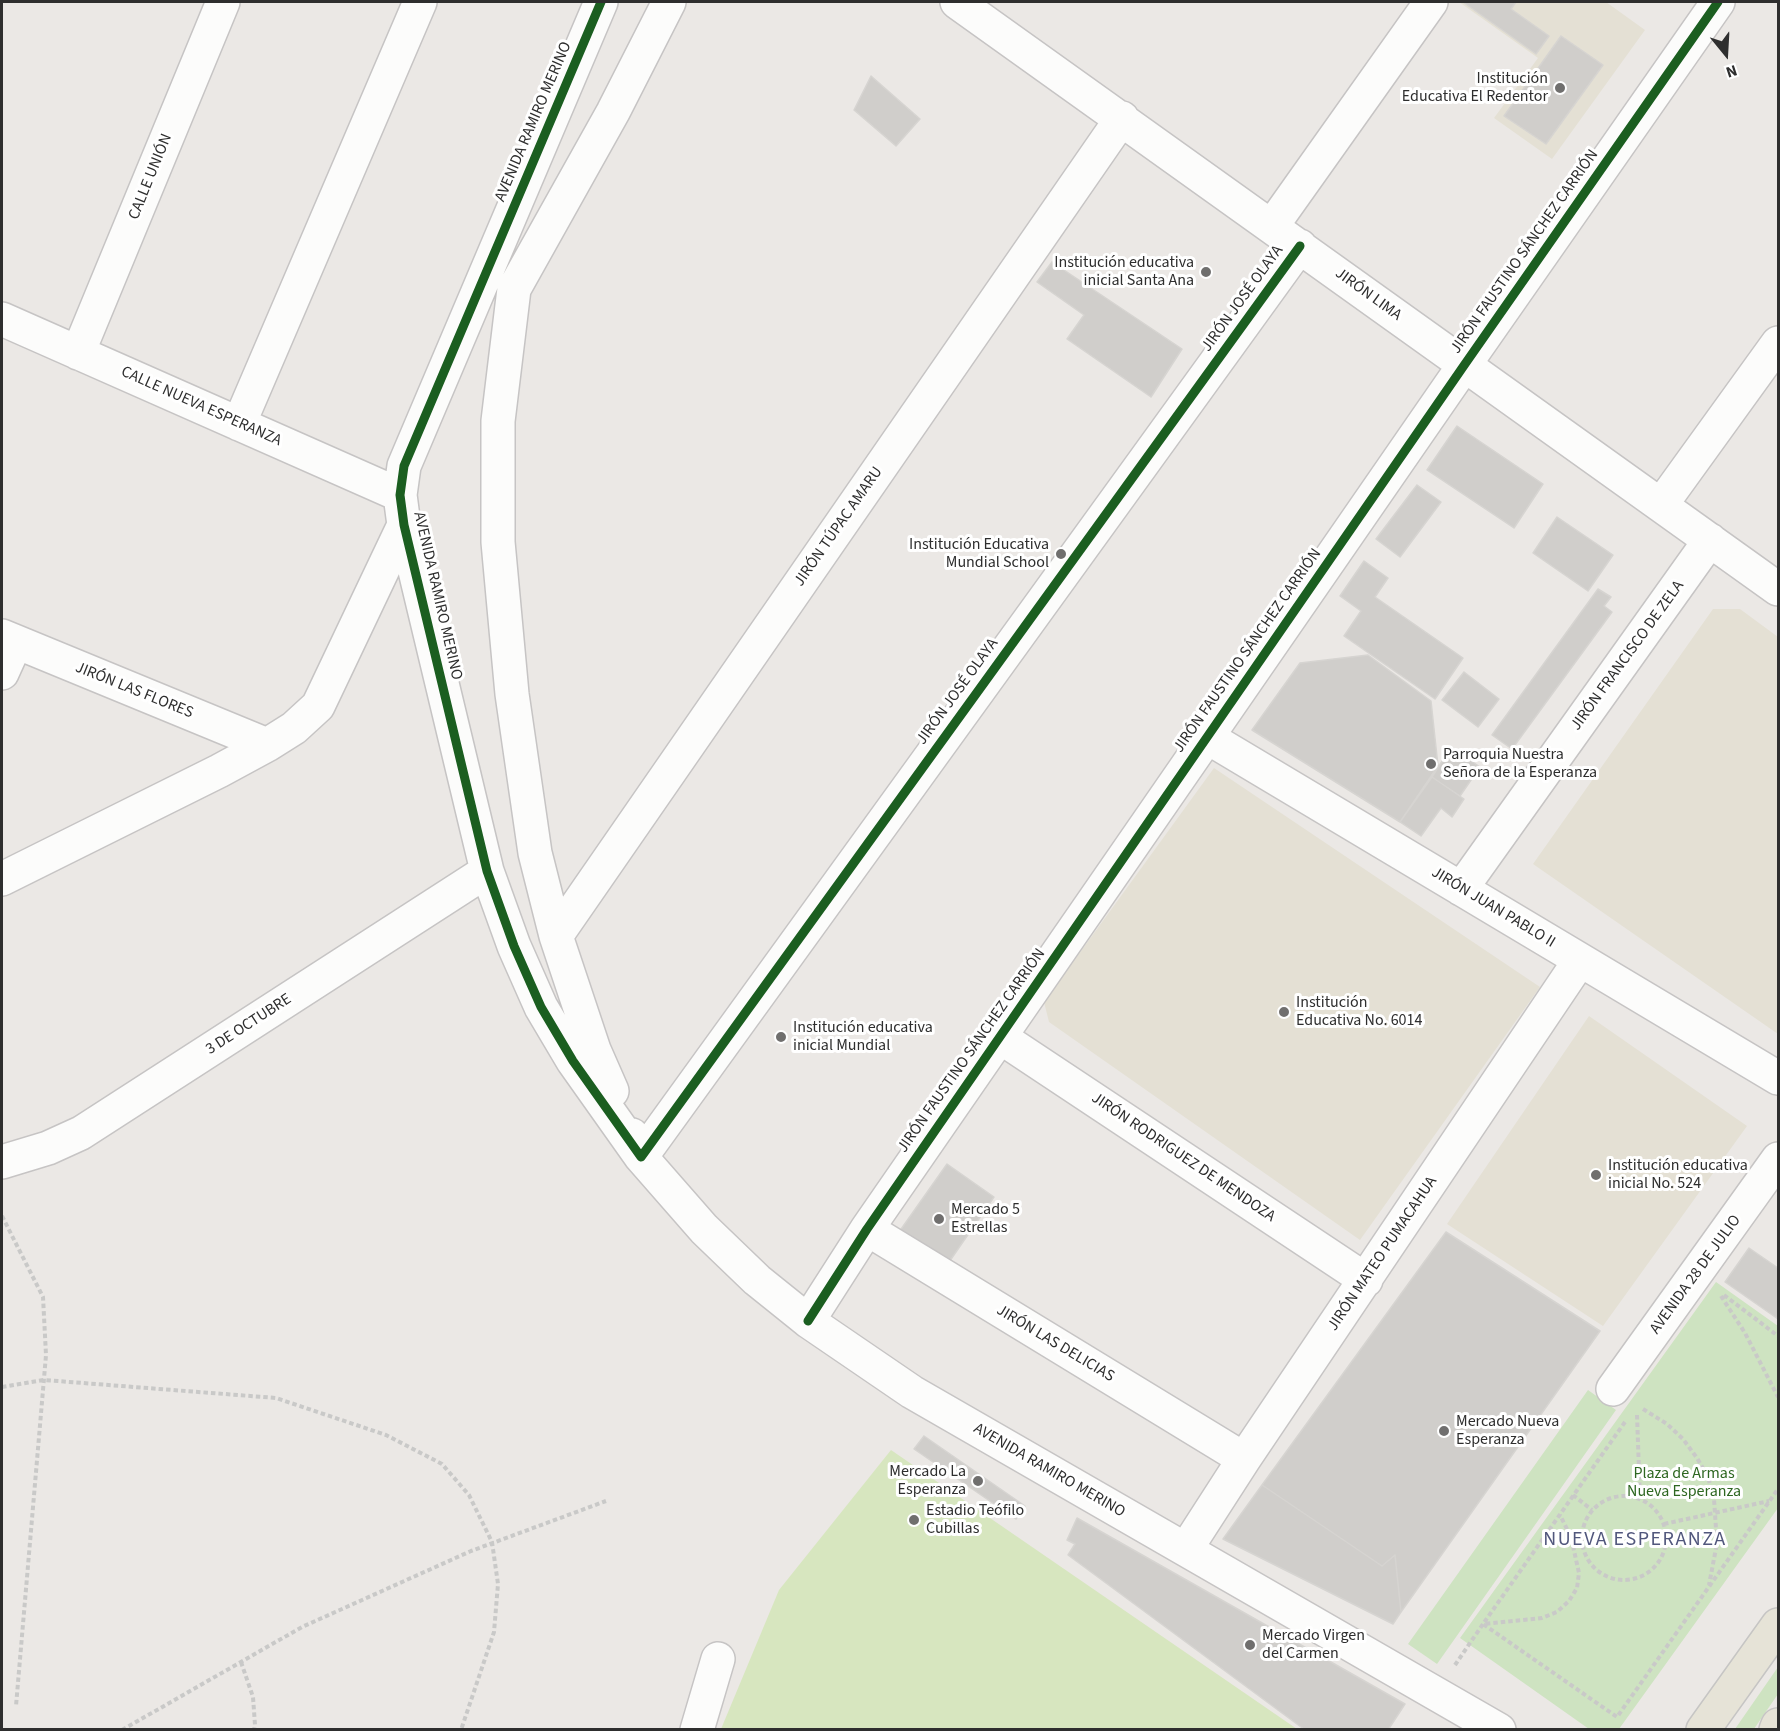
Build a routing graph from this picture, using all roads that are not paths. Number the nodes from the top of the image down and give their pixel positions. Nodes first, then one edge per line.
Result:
1 (223, 2) edge
2 (420, 2) edge
3 (601, 2) edge
4 (669, 2) edge
5 (957, 2) edge
6 (1431, 2) edge
7 (1718, 2) edge
8 (1122, 118) junction
9 (1272, 226) junction
10 (1300, 246) junction
11 (2, 319) edge
12 (1779, 343) edge
13 (78, 353) junction
14 (1465, 364) junction
15 (239, 424) junction
16 (1661, 505) junction
17 (402, 510) junction
18 (1710, 540) junction
19 (1779, 589) edge
20 (9, 639) edge
21 (2, 673) edge
22 (1207, 737) junction
23 (267, 746) junction
24 (487, 871) junction
25 (2, 879) edge
26 (1461, 889) junction
27 (556, 936) junction
28 (1580, 960) junction
29 (1000, 1036) junction
30 (1779, 1078) edge
31 (641, 1156) junction
32 (1779, 1160) edge
33 (2, 1162) edge
34 (867, 1229) junction
35 (1366, 1280) junction
36 (808, 1321) junction
37 (1625, 1397) road end
38 (1244, 1459) junction
39 (1186, 1549) junction
40 (1779, 1624) edge
41 (718, 1659) dead end
42 (1779, 1725) edge
43 (697, 1730) edge
44 (1499, 1730) edge
45 (1703, 1730) edge
46 (1776, 1730) edge

1 - 13 street, CALLE UNIÓN
2 - 15 street
3 - 17 street, AVENIDA RAMIRO MERINO
4 - 27 street, AVENIDA RAMIRO MERINO
5 - 8 street, JIRÓN LIMA
6 - 9 street, JIRÓN JOSÉ OLAYA
7 - 14 street, JIRÓN FAUSTINO SÁNCHEZ CARRIÓN
8 - 9 street, JIRÓN LIMA
8 - 27 street, JIRÓN TÚPAC AMARU
9 - 10 street, JIRÓN LIMA
10 - 14 street, JIRÓN LIMA
10 - 31 street, JIRÓN JOSÉ OLAYA
11 - 13 street, CALLE NUEVA ESPERANZA
12 - 16 street
13 - 15 street, CALLE NUEVA ESPERANZA
14 - 16 street, JIRÓN LIMA
14 - 22 street, JIRÓN FAUSTINO SÁNCHEZ CARRIÓN
15 - 17 street, CALLE NUEVA ESPERANZA
16 - 18 street, JIRÓN LIMA
17 - 23 street
17 - 24 street, AVENIDA RAMIRO MERINO
18 - 19 street, JIRÓN LIMA
18 - 26 street, JIRÓN FRANCISCO DE ZELA
20 - 21 street
20 - 23 street, JIRÓN LAS FLORES
22 - 26 street, JIRÓN JUAN PABLO II
22 - 29 street, JIRÓN FAUSTINO SÁNCHEZ CARRIÓN
23 - 25 street
24 - 31 street, AVENIDA RAMIRO MERINO
24 - 33 street, 3 DE OCTUBRE
26 - 28 street, JIRÓN JUAN PABLO II
27 - 31 street, AVENIDA RAMIRO MERINO
28 - 30 street, JIRÓN JUAN PABLO II
28 - 35 street, JIRÓN MATEO PUMACAHUA
29 - 34 street, JIRÓN FAUSTINO SÁNCHEZ CARRIÓN
29 - 35 street, JIRÓN RODRIGUEZ DE MENDOZA
31 - 36 street, AVENIDA RAMIRO MERINO
32 - 37 street, AVENIDA 28 DE JULIO
34 - 36 street, JIRÓN FAUSTINO SÁNCHEZ CARRIÓN
34 - 38 street, JIRÓN LAS DELICIAS
35 - 38 street, JIRÓN MATEO PUMACAHUA
36 - 39 street, AVENIDA RAMIRO MERINO
38 - 39 street, JIRÓN MATEO PUMACAHUA
39 - 44 street, AVENIDA RAMIRO MERINO
40 - 45 main road
41 - 43 street
42 - 46 main road

